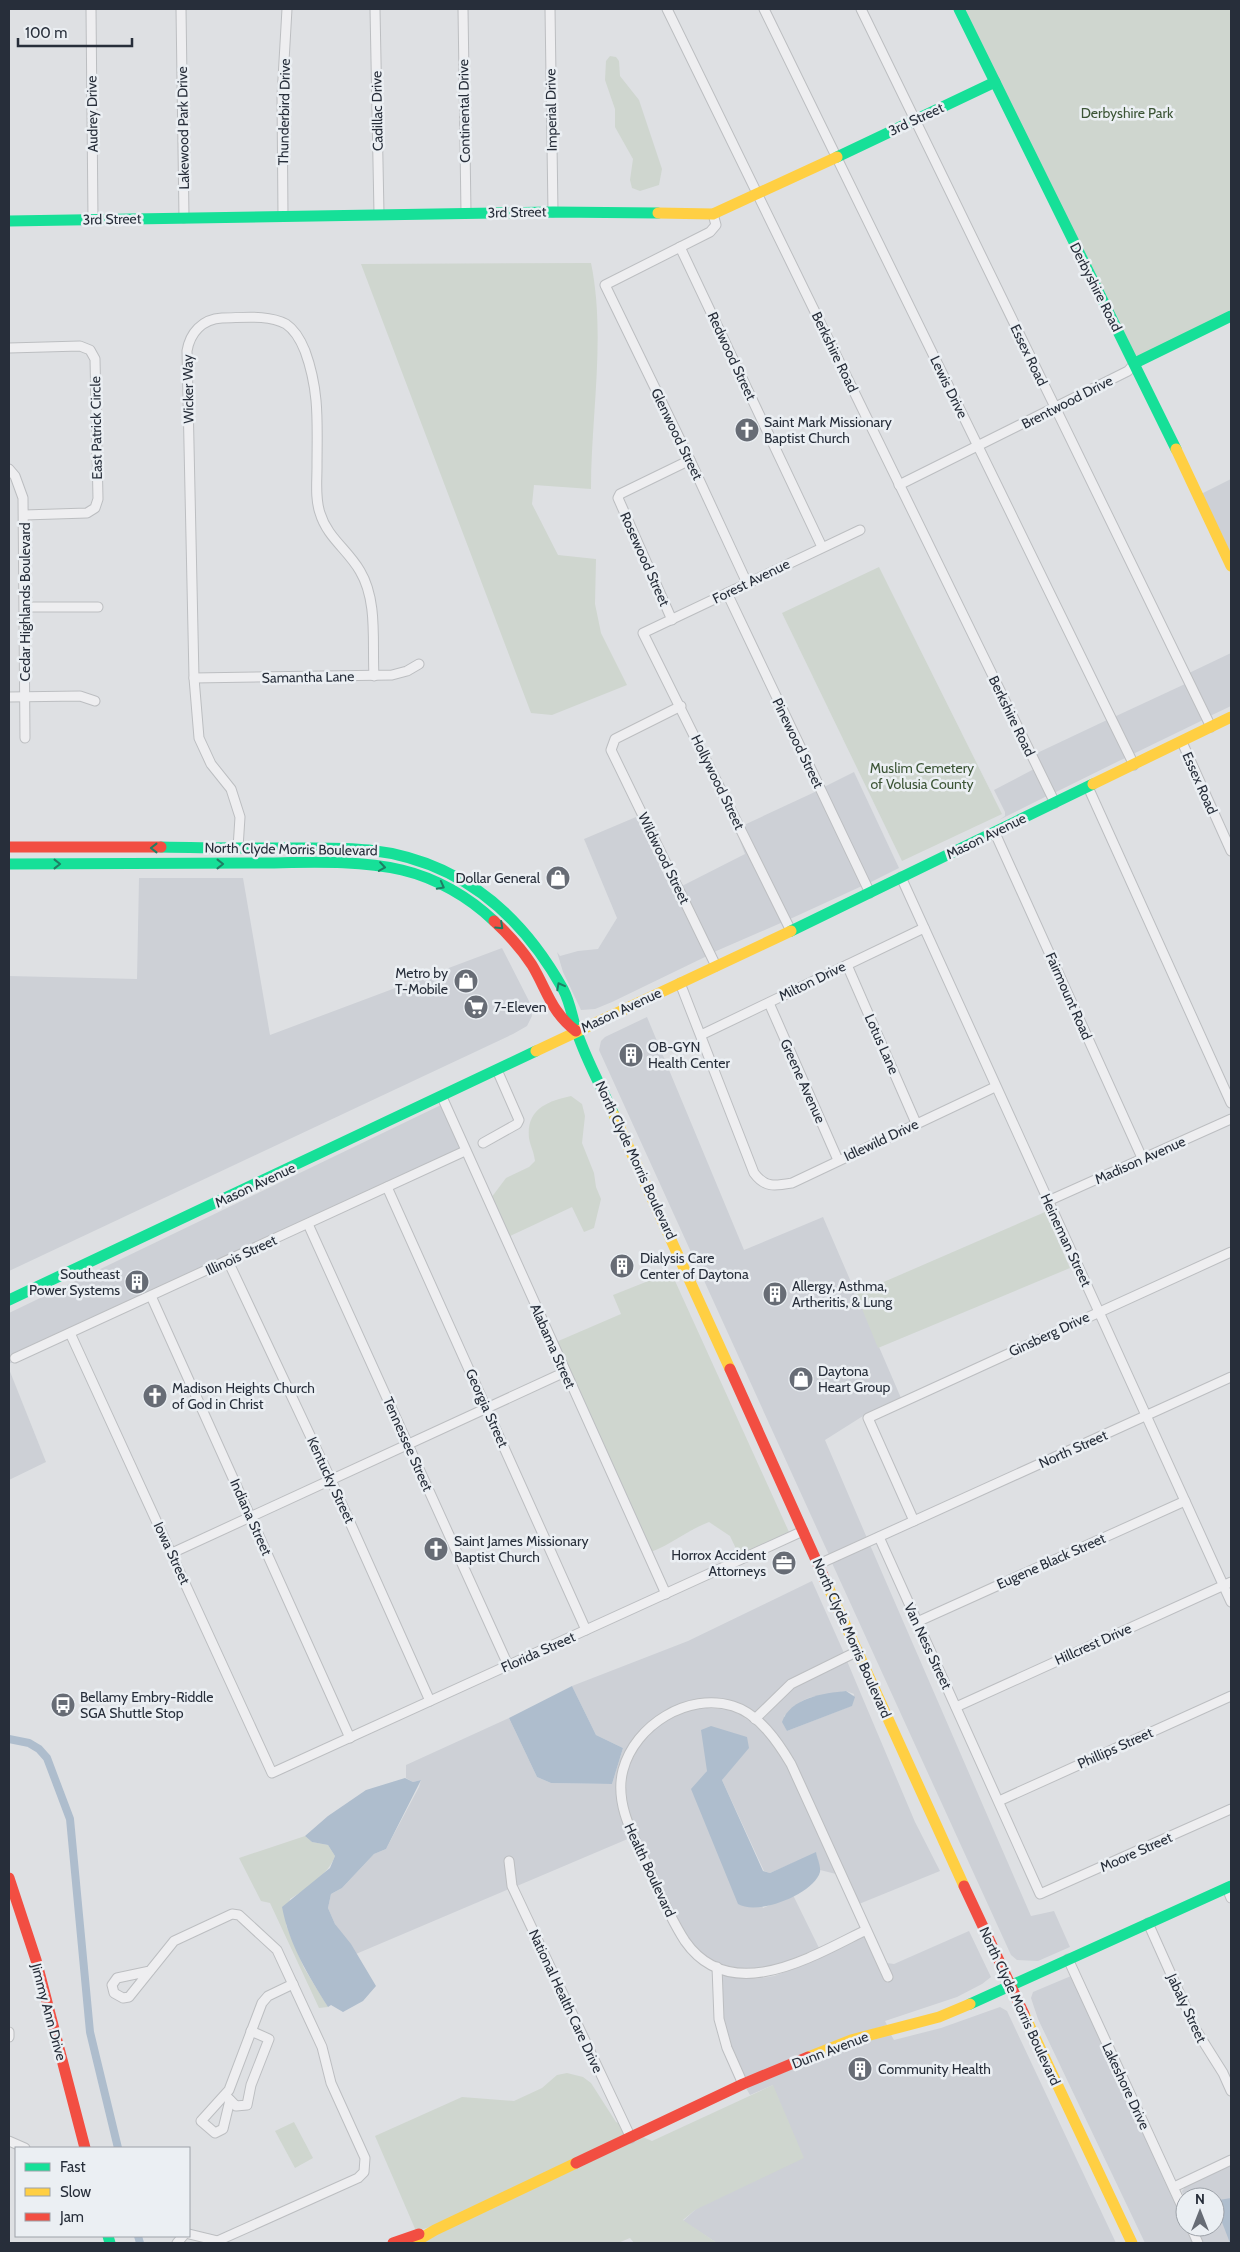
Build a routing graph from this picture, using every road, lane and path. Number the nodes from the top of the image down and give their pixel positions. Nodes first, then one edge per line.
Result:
1 (91, 9) edge
2 (181, 9) edge
3 (287, 9) edge
4 (375, 9) edge
5 (463, 9) edge
6 (550, 9) edge
7 (667, 9) edge
8 (764, 9) edge
9 (861, 9) edge
10 (958, 9) edge
11 (995, 82) junction
12 (914, 120) junction
13 (837, 157) junction
14 (759, 195) junction
15 (553, 212) junction
16 (466, 213) junction
17 (378, 214) junction
18 (713, 214) junction
19 (283, 216) junction
20 (184, 218) junction
21 (93, 219) junction
22 (9, 221) edge
23 (680, 247) junction
24 (1231, 316) edge
25 (9, 348) edge
26 (1135, 363) junction
27 (1056, 408) junction
28 (978, 446) junction
29 (690, 460) junction
30 (9, 469) edge
31 (899, 486) junction
32 (24, 515) junction
33 (860, 530) dead end
34 (822, 547) junction
35 (1231, 566) edge
36 (747, 583) junction
37 (727, 593) junction
38 (25, 607) junction
39 (98, 607) dead end
40 (672, 620) junction
41 (643, 633) joint
42 (419, 664) dead end
43 (374, 676) junction
44 (194, 678) junction
45 (9, 697) edge
46 (25, 697) junction
47 (95, 701) dead end
48 (681, 706) junction
49 (1231, 717) edge
50 (1211, 727) junction
51 (25, 738) dead end
52 (1182, 742) junction
53 (1134, 765) junction
54 (1088, 787) junction
55 (1055, 803) junction
56 (995, 833) junction
57 (9, 847) edge
58 (238, 848) junction
59 (1231, 851) edge
60 (9, 864) edge
61 (901, 877) junction
62 (469, 883) junction
63 (870, 893) junction
64 (461, 896) junction
65 (924, 928) junction
66 (791, 931) junction
67 (847, 965) junction
68 (716, 966) junction
69 (680, 983) junction
70 (769, 1003) junction
71 (576, 1031) junction
72 (701, 1035) junction
73 (497, 1070) junction
74 (995, 1087) junction
75 (442, 1097) junction
76 (1231, 1103) edge
77 (1231, 1119) edge
78 (916, 1123) junction
79 (483, 1143) dead end
80 (465, 1151) junction
81 (838, 1160) junction
82 (1142, 1160) junction
83 (387, 1187) junction
84 (1048, 1201) junction
85 (308, 1224) junction
86 (1231, 1252) edge
87 (228, 1261) junction
88 (151, 1296) junction
89 (9, 1300) edge
90 (1098, 1312) junction
91 (70, 1333) junction
92 (15, 1358) dead end
93 (565, 1372) junction
94 (1231, 1378) edge
95 (487, 1408) junction
96 (1146, 1416) junction
97 (408, 1444) junction
98 (331, 1480) junction
99 (1185, 1501) junction
100 (251, 1516) junction
101 (914, 1521) junction
102 (803, 1531) junction
103 (879, 1537) junction
104 (172, 1553) junction
105 (819, 1564) junction
106 (1227, 1583) edge
107 (666, 1594) junction
108 (1231, 1602) edge
109 (917, 1622) junction
110 (586, 1630) junction
111 (858, 1651) junction
112 (508, 1665) junction
113 (1231, 1696) edge
114 (430, 1701) junction
115 (956, 1706) junction
116 (755, 1719) junction
117 (350, 1738) junction
118 (272, 1773) joint
119 (999, 1801) junction
120 (1231, 1809) edge
121 (509, 1861) dead end
122 (9, 1878) edge
123 (1230, 1891) edge
124 (1040, 1894) joint
125 (1148, 1923) junction
126 (866, 1930) junction
127 (1068, 1959) junction
128 (717, 1967) junction
129 (150, 1971) dead end
130 (888, 1977) dead end
131 (293, 1984) junction
132 (1010, 1986) junction
133 (251, 2031) junction
134 (9, 2032) edge
135 (9, 2037) edge
136 (1227, 2071) edge
137 (743, 2084) junction
138 (1231, 2091) edge
139 (631, 2138) junction
140 (9, 2141) edge
141 (22, 2147) edge
142 (85, 2147) edge
143 (1231, 2160) edge
144 (1174, 2187) joint
145 (436, 2230) junction
146 (190, 2234) edge
147 (216, 2242) edge
148 (393, 2243) edge
149 (412, 2243) edge
150 (1132, 2243) edge

1 - 21 street, Audrey Drive
2 - 20 street, Lakewood Park Drive
3 - 19 street, Thunderbird Drive
4 - 17 street, Cadillac Drive
5 - 16 street, Continental Drive
6 - 15 street, Imperial Drive
7 - 14 street, Berkshire Road
8 - 13 street, Lewis Drive
9 - 12 street, Essex Road
10 - 11 main road, Derbyshire Road
11 - 12 main road, 3rd Street
11 - 26 main road, Derbyshire Road
12 - 13 main road, 3rd Street
12 - 27 street, Essex Road
13 - 14 main road, 3rd Street
13 - 28 street, Lewis Drive
14 - 18 main road, 3rd Street
14 - 31 street, Berkshire Road
15 - 16 main road, 3rd Street
15 - 18 main road, 3rd Street
16 - 17 main road, 3rd Street
17 - 19 main road, 3rd Street
18 - 23 street
19 - 20 main road, 3rd Street
20 - 21 main road, 3rd Street
21 - 22 main road, 3rd Street
23 - 29 street, Glenwood Street
23 - 34 street, Redwood Street
24 - 26 main road, Brentwood Drive
25 - 32 street, East Patrick Circle
26 - 27 street, Brentwood Drive
26 - 35 main road, Derbyshire Road
27 - 28 street, Brentwood Drive
27 - 50 street, Essex Road
28 - 31 street, Brentwood Drive
28 - 53 street, Lewis Drive
29 - 36 street, Glenwood Street
29 - 40 street, Rosewood Street
30 - 32 street, Cedar Highlands Boulevard
31 - 55 street, Berkshire Road
32 - 38 street, Cedar Highlands Boulevard
33 - 34 street, Forest Avenue
34 - 36 street, Forest Avenue
36 - 37 street, Forest Avenue
37 - 40 street, Forest Avenue
37 - 63 street, Pinewood Street
38 - 39 street
38 - 46 street, Cedar Highlands Boulevard
40 - 41 street, Forest Avenue
41 - 48 street, Hollywood Street
42 - 43 street, Samantha Lane
43 - 44 street, Samantha Lane
43 - 44 street, Wicker Way
44 - 58 street, Wicker Way
45 - 46 street
46 - 47 street
46 - 51 street, Cedar Highlands Boulevard
48 - 66 street, Hollywood Street
48 - 68 street, Wildwood Street
49 - 50 main road, Mason Avenue
50 - 52 main road, Mason Avenue
52 - 53 main road, Mason Avenue
52 - 59 street, Essex Road
53 - 54 main road, Mason Avenue
54 - 55 main road, Mason Avenue
54 - 76 street
55 - 56 main road, Mason Avenue
56 - 61 main road, Mason Avenue
56 - 82 street, Fairmount Road
58 -> 57 main road, North Clyde Morris Boulevard
58 - 62 main road, North Clyde Morris Boulevard
60 -> 64 main road, North Clyde Morris Boulevard
61 - 63 main road, Mason Avenue
61 - 65 street, Heineman Street
62 - 64 main road
71 -> 62 main road, North Clyde Morris Boulevard
63 - 66 main road, Mason Avenue
64 -> 71 main road, North Clyde Morris Boulevard
65 - 67 street, Milton Drive
65 - 74 street, Heineman Street
66 - 68 main road, Mason Avenue
67 - 70 street, Milton Drive
67 - 78 street, Lotus Lane
68 - 69 main road, Mason Avenue
69 - 71 main road, Mason Avenue
69 - 72 street
70 - 72 street, Milton Drive
70 - 81 street, Greene Avenue
71 - 73 main road, Mason Avenue
71 - 102 main road, North Clyde Morris Boulevard
72 - 81 street, Idlewild Drive
73 - 75 main road, Mason Avenue
73 - 79 street
74 - 78 street, Idlewild Drive
74 - 84 street, Heineman Street
75 - 80 street, Alabama Street
75 - 89 main road, Mason Avenue
77 - 82 street, Madison Avenue
78 - 81 street, Idlewild Drive
80 - 83 street, Illinois Street
80 - 93 street, Alabama Street
82 - 84 street, Madison Avenue
83 - 85 street, Illinois Street
83 - 95 street, Georgia Street
84 - 90 street, Heineman Street
85 - 87 street, Illinois Street
85 - 97 street, Tennessee Street
86 - 90 street, Ginsberg Drive
87 - 88 street, Illinois Street
87 - 98 street, Kentucky Street
88 - 91 street, Illinois Street
88 - 100 street, Indiana Street
90 - 96 street, Heineman Street
90 - 101 street, Ginsberg Drive
91 - 92 street, Illinois Street
91 - 104 street, Iowa Street
93 - 95 street
93 - 107 street, Alabama Street
94 - 96 street, North Street
95 - 97 street
95 - 110 street, Georgia Street
96 - 99 street, Heineman Street
96 - 101 street, North Street
97 - 98 street
97 - 112 street, Tennessee Street
98 - 100 street
98 - 114 street, Kentucky Street
99 - 106 street, Heineman Street
99 - 109 street, Eugene Black Street
100 - 104 street
100 - 117 street, Indiana Street
101 - 103 street
102 - 105 main road, North Clyde Morris Boulevard
102 - 107 street, Florida Street
103 - 105 street
103 - 109 street, Van Ness Street
104 - 118 street, Iowa Street
105 - 111 main road, North Clyde Morris Boulevard
106 - 108 street, Heineman Street
106 - 115 street, Hillcrest Drive
107 - 110 street, Florida Street
109 - 115 street, Van Ness Street
110 - 112 street, Florida Street
111 - 116 street
111 - 132 main road, North Clyde Morris Boulevard
112 - 114 street, Florida Street
113 - 119 street, Phillips Street
114 - 117 street, Florida Street
115 - 119 street, Van Ness Street
116 - 126 street, Health Boulevard
116 - 128 street, Health Boulevard
117 - 118 street, Florida Street
119 - 124 street, Van Ness Street
120 - 124 street, Moore Street
121 - 139 street, National Health Care Drive
122 - 142 main road, Jimmy Ann Drive
123 - 125 main road, Dunn Avenue
125 - 127 main road, Dunn Avenue
125 - 136 street, Jabaly Street
126 - 128 street, Health Boulevard
126 - 130 street, Health Boulevard
127 - 132 main road, Dunn Avenue
127 - 144 street, Lakeshore Drive
128 - 137 street
129 - 131 street
131 - 133 street
131 - 147 street
132 - 137 main road, Dunn Avenue
132 - 150 main road, North Clyde Morris Boulevard
133 - 133 street
134 - 135 street
136 - 138 street, Jabaly Street
137 - 139 main road, Dunn Avenue
139 - 145 main road, Dunn Avenue
140 - 141 street
143 - 144 street
145 - 148 main road, Dunn Avenue
145 - 149 main road, Dunn Avenue
146 - 147 street

